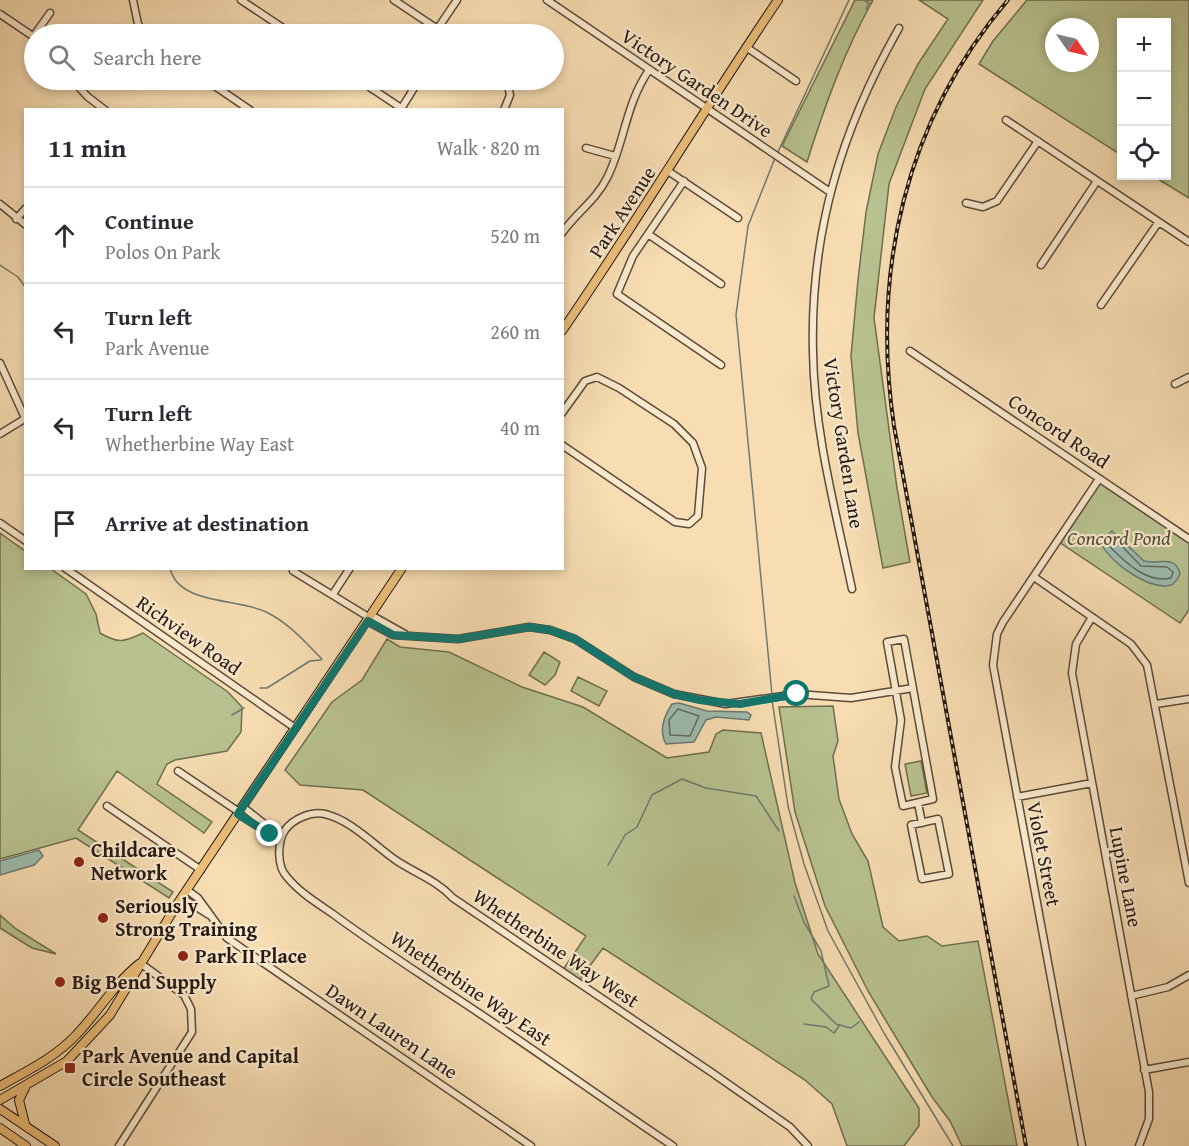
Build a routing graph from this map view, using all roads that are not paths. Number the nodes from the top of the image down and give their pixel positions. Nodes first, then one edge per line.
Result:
1 (133, 0) edge
2 (242, 0) edge
3 (394, 0) edge
4 (457, 0) edge
5 (547, 0) edge
6 (778, 0) edge
7 (50, 13) dead end
8 (0, 14) edge
9 (42, 24) edge
10 (138, 24) edge
11 (277, 24) edge
12 (426, 24) edge
13 (441, 24) edge
14 (899, 28) dead end
15 (24, 30) edge
16 (746, 47) junction
17 (649, 70) junction
18 (796, 81) dead end
19 (81, 90) edge
20 (221, 90) edge
21 (373, 90) edge
22 (413, 90) edge
23 (509, 90) edge
24 (102, 108) edge
25 (247, 108) edge
26 (400, 108) edge
27 (402, 108) edge
28 (505, 108) edge
29 (705, 108) junction
30 (1006, 120) dead end
31 (1038, 141) junction
32 (586, 148) dead end
33 (615, 156) junction
34 (668, 171) junction
35 (1097, 181) junction
36 (684, 182) junction
37 (830, 192) junction
38 (966, 203) dead end
39 (0, 204) edge
40 (24, 210) edge
41 (738, 218) dead end
42 (16, 219) junction
43 (1158, 223) junction
44 (24, 224) edge
45 (564, 231) edge
46 (648, 234) junction
47 (1189, 242) edge
48 (1041, 265) dead end
49 (721, 284) dead end
50 (1101, 305) dead end
51 (564, 327) edge
52 (910, 351) dead end
53 (0, 363) edge
54 (720, 365) dead end
55 (1189, 377) edge
56 (1175, 384) dead end
57 (564, 410) edge
58 (24, 416) edge
59 (24, 419) edge
60 (0, 434) edge
61 (564, 446) edge
62 (1100, 479) junction
63 (0, 523) edge
64 (1189, 539) edge
65 (24, 540) edge
66 (68, 570) edge
67 (349, 570) edge
68 (401, 570) edge
69 (293, 571) dead end
70 (1034, 577) junction
71 (852, 589) dead end
72 (333, 594) junction
73 (1092, 617) junction
74 (369, 618) junction
75 (913, 688) junction
76 (896, 691) junction
77 (1189, 699) edge
78 (1156, 704) junction
79 (295, 728) junction
80 (178, 771) dead end
81 (1092, 783) junction
82 (1017, 797) junction
83 (918, 803) junction
84 (107, 806) dead end
85 (240, 811) junction
86 (922, 823) junction
87 (281, 837) junction
88 (201, 870) junction
89 (1189, 883) edge
90 (187, 890) junction
91 (182, 898) junction
92 (210, 916) junction
93 (140, 963) junction
94 (1189, 975) edge
95 (123, 995) junction
96 (108, 996) junction
97 (1131, 996) junction
98 (1189, 1062) edge
99 (1144, 1070) junction
100 (0, 1086) edge
101 (25, 1087) junction
102 (0, 1100) edge
103 (0, 1109) edge
104 (26, 1126) junction
105 (0, 1128) edge
106 (26, 1146) edge
107 (56, 1146) edge
108 (119, 1146) edge
109 (531, 1146) edge
110 (673, 1146) edge
111 (808, 1146) edge
112 (1082, 1146) edge
113 (1139, 1146) edge

1 - 10 street
2 - 11 street
3 - 12 street
4 - 13 street
5 - 17 street, Victory Garden Drive
6 - 16 main road, Park Avenue
7 - 9 street
8 - 15 street
14 - 37 street, Victory Garden Lane
16 - 18 street
16 - 29 main road, Park Avenue
17 - 29 street, Victory Garden Drive
17 - 33 street
19 - 24 street
20 - 25 street
21 - 26 street
22 - 27 street
23 - 28 street
29 - 34 main road, Park Avenue
29 - 37 street, Victory Garden Drive
30 - 31 street
31 - 35 street
31 - 38 street
32 - 33 street
33 - 45 street
34 - 36 street
34 - 51 main road, Park Avenue
35 - 43 street
35 - 48 street
36 - 41 street
36 - 46 street
37 - 71 street, Victory Garden Lane
39 - 42 street
40 - 42 street
42 - 44 street
43 - 47 street
43 - 50 street
46 - 49 street
46 - 54 street
52 - 62 street, Concord Road
53 - 58 street
55 - 56 street
57 - 61 street
59 - 60 street
62 - 64 street, Concord Road
62 - 70 street, Violet Street
63 - 65 street
66 - 79 street, Richview Road
67 - 72 street
68 - 74 main road
69 - 72 street
70 - 73 street
70 - 82 street, Violet Street
72 - 74 street
73 - 78 street
73 - 81 street, Lupine Lane
74 - 76 street
74 - 79 main road
75 - 76 street
75 - 76 street
75 - 83 street
76 - 83 street
77 - 78 street
78 - 89 street
79 - 85 main road
80 - 85 street
81 - 82 street
81 - 97 street, Lupine Lane
82 - 112 street, Violet Street
83 - 86 street
84 - 88 street
85 - 87 street
85 - 88 main road
86 - 86 street
87 - 110 street, Whetherbine Way East
87 - 111 street, Whetherbine Way West
88 - 90 main road
90 - 91 main road
90 - 92 street, Dawn Lauren Lane
91 - 92 street, Dawn Lauren Lane
91 - 93 main road
92 - 109 street, Dawn Lauren Lane
93 - 95 main road
93 - 96 main road
93 - 108 street
94 - 97 street
95 - 96 main road
95 - 101 main road
96 - 100 main road
97 - 99 street, Lupine Lane
98 - 99 street
99 - 113 street, Lupine Lane
101 - 102 main road
101 - 104 main road
103 - 104 main road
104 - 107 main road
105 - 106 main road

